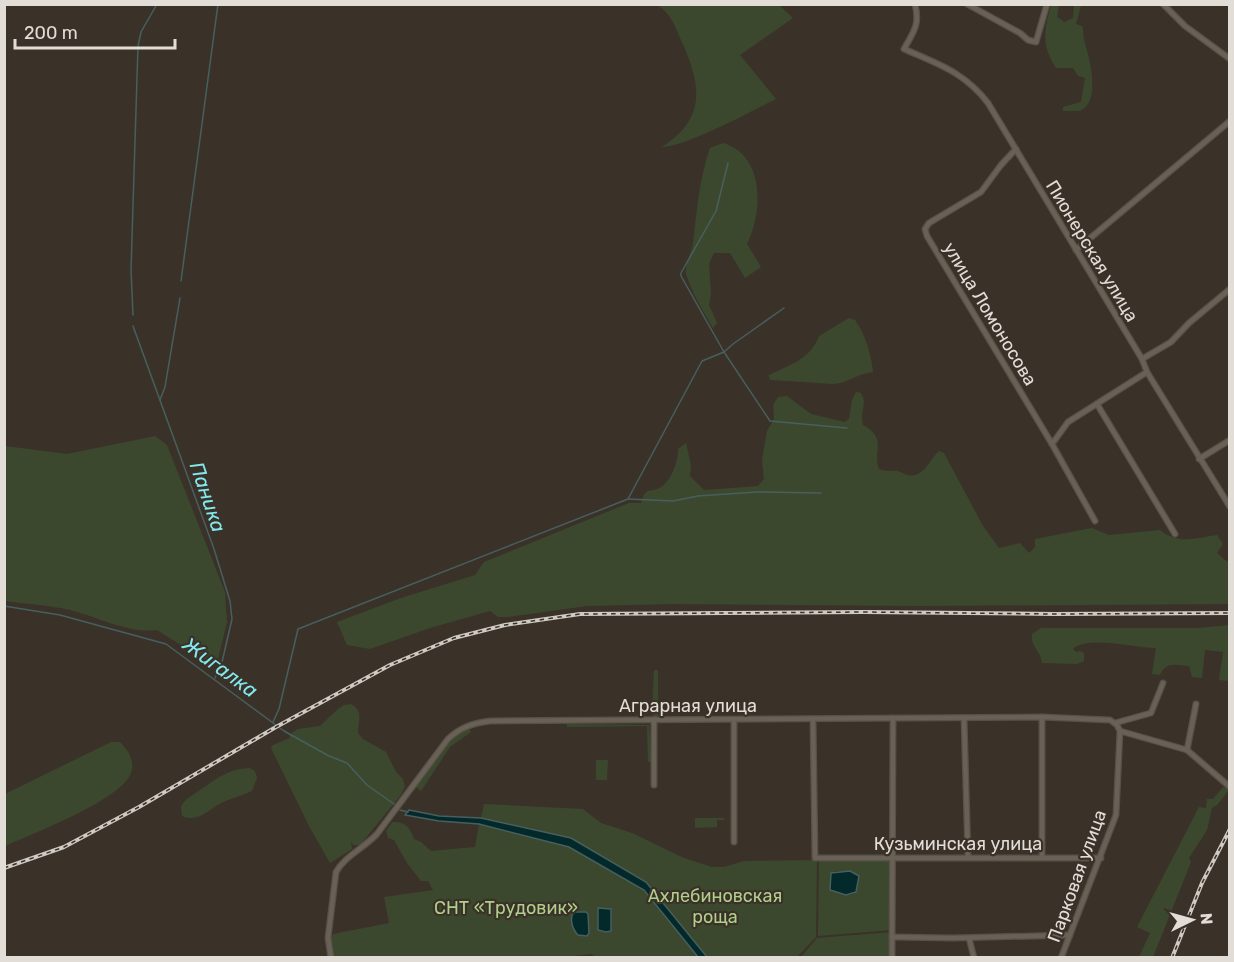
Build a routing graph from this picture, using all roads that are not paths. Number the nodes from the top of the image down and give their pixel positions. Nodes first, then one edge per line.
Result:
1 (915, 4) edge
2 (967, 4) edge
3 (1047, 4) edge
4 (1164, 4) edge
5 (1230, 59) edge
6 (1230, 121) edge
7 (1016, 149) junction
8 (1076, 250) junction
9 (1230, 289) edge
10 (1142, 359) junction
11 (1147, 372) junction
12 (1097, 404) junction
13 (1230, 440) edge
14 (1053, 444) junction
15 (1199, 459) junction
16 (1227, 498) edge
17 (1230, 507) edge
18 (1095, 521) dead end
19 (1175, 534) dead end
20 (1163, 683) dead end
21 (1196, 704) dead end
22 (1041, 717) junction
23 (893, 718) junction
24 (964, 718) junction
25 (813, 719) junction
26 (654, 720) junction
27 (734, 720) junction
28 (1115, 723) junction
29 (1120, 731) junction
30 (1187, 750) junction
31 (654, 784) dead end
32 (1230, 787) edge
33 (734, 842) dead end
34 (1042, 856) junction
35 (892, 858) junction
36 (968, 858) junction
37 (1101, 858) junction
38 (1070, 935) junction
39 (892, 937) junction
40 (969, 938) junction
41 (331, 957) edge
42 (892, 957) edge
43 (974, 957) edge
44 (1061, 957) edge

1 - 7 street, Пионерская улица
2 - 3 street
4 - 5 street
6 - 8 street
7 - 8 street, Пионерская улица
7 - 14 street, улица Ломоносова
8 - 10 street, Пионерская улица
9 - 10 street
10 - 11 street, Пионерская улица
11 - 12 street
11 - 15 street, Пионерская улица
12 - 14 street
12 - 19 street
13 - 15 street
14 - 18 street, улица Ломоносова
15 - 16 street, Пионерская улица
16 - 17 street, Пионерская улица
20 - 28 street
21 - 30 street
22 - 24 street, Аграрная улица
22 - 28 street, Аграрная улица
22 - 34 street
23 - 24 street, Аграрная улица
23 - 25 street, Аграрная улица
23 - 35 street
24 - 36 street
25 - 27 street, Аграрная улица
25 - 35 street, Кузьминская улица
26 - 27 street, Аграрная улица
26 - 31 street
26 - 41 street, Аграрная улица
27 - 33 street
28 - 29 street
29 - 30 street
29 - 37 street, Парковая улица
30 - 32 street
34 - 36 street, Кузьминская улица
34 - 37 street, Кузьминская улица
35 - 36 street, Кузьминская улица
35 - 39 street
37 - 38 street, Парковая улица
38 - 40 street
38 - 44 street, Парковая улица
39 - 40 street
39 - 42 street
40 - 43 street

